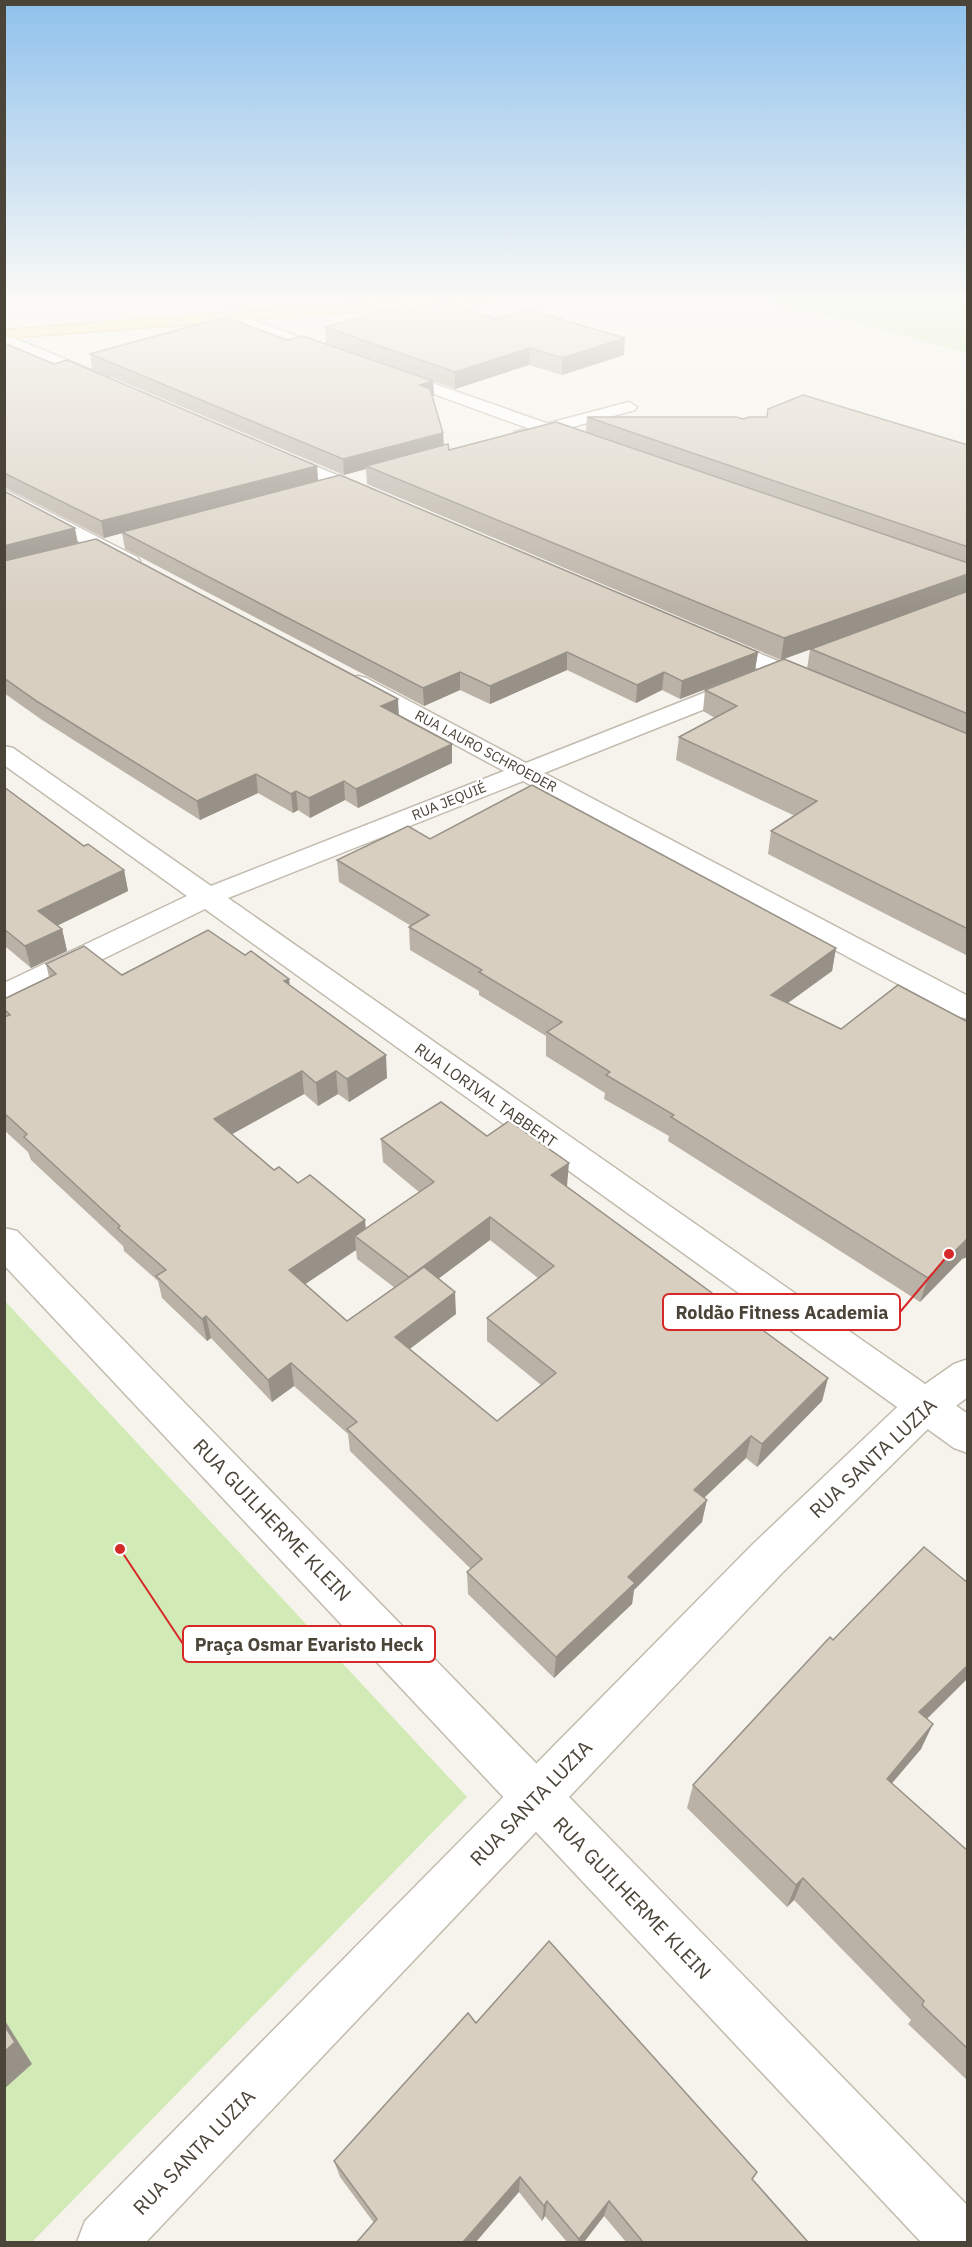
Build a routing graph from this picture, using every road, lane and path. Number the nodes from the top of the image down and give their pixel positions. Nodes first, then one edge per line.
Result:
1 (470, 402) edge
2 (629, 407) dead end
3 (546, 429) junction
4 (501, 441) edge
5 (591, 444) edge
6 (255, 446) edge
7 (364, 477) edge
8 (342, 483) junction
9 (309, 491) edge
10 (4, 494) edge
11 (386, 501) edge
12 (112, 543) junction
13 (76, 552) edge
14 (154, 574) edge
15 (693, 633) edge
16 (814, 658) edge
17 (334, 670) edge
18 (781, 670) junction
19 (825, 689) edge
20 (4, 753) edge
21 (524, 772) junction
22 (207, 897) junction
23 (4, 995) edge
24 (968, 1009) edge
25 (4, 1241) edge
26 (968, 1375) edge
27 (925, 1406) junction
28 (968, 1436) edge
29 (536, 1797) junction
30 (106, 2242) edge
31 (961, 2242) edge

1 - 3 street
2 - 3 street
3 - 4 street
3 - 5 street
6 - 8 street
7 - 8 street
8 - 9 street
8 - 11 street
10 - 12 street
12 - 13 street
12 - 14 street
15 - 18 street
16 - 18 street, RUA JEQUIÉ
17 - 21 street, RUA LAURO SCHROEDER
18 - 19 street
18 - 21 street, RUA JEQUIÉ
20 - 22 street, RUA LORIVAL TABBERT
21 - 22 street, RUA JEQUIÉ
21 - 24 street, RUA LAURO SCHROEDER
22 - 23 street, RUA JEQUIÉ
22 - 27 street, RUA LORIVAL TABBERT
25 - 29 street, RUA GUILHERME KLEIN
26 - 27 street, RUA SANTA LUZIA
27 - 28 street, RUA LORIVAL TABBERT
27 - 29 street, RUA SANTA LUZIA
29 - 30 street, RUA SANTA LUZIA
29 - 31 street, RUA GUILHERME KLEIN

